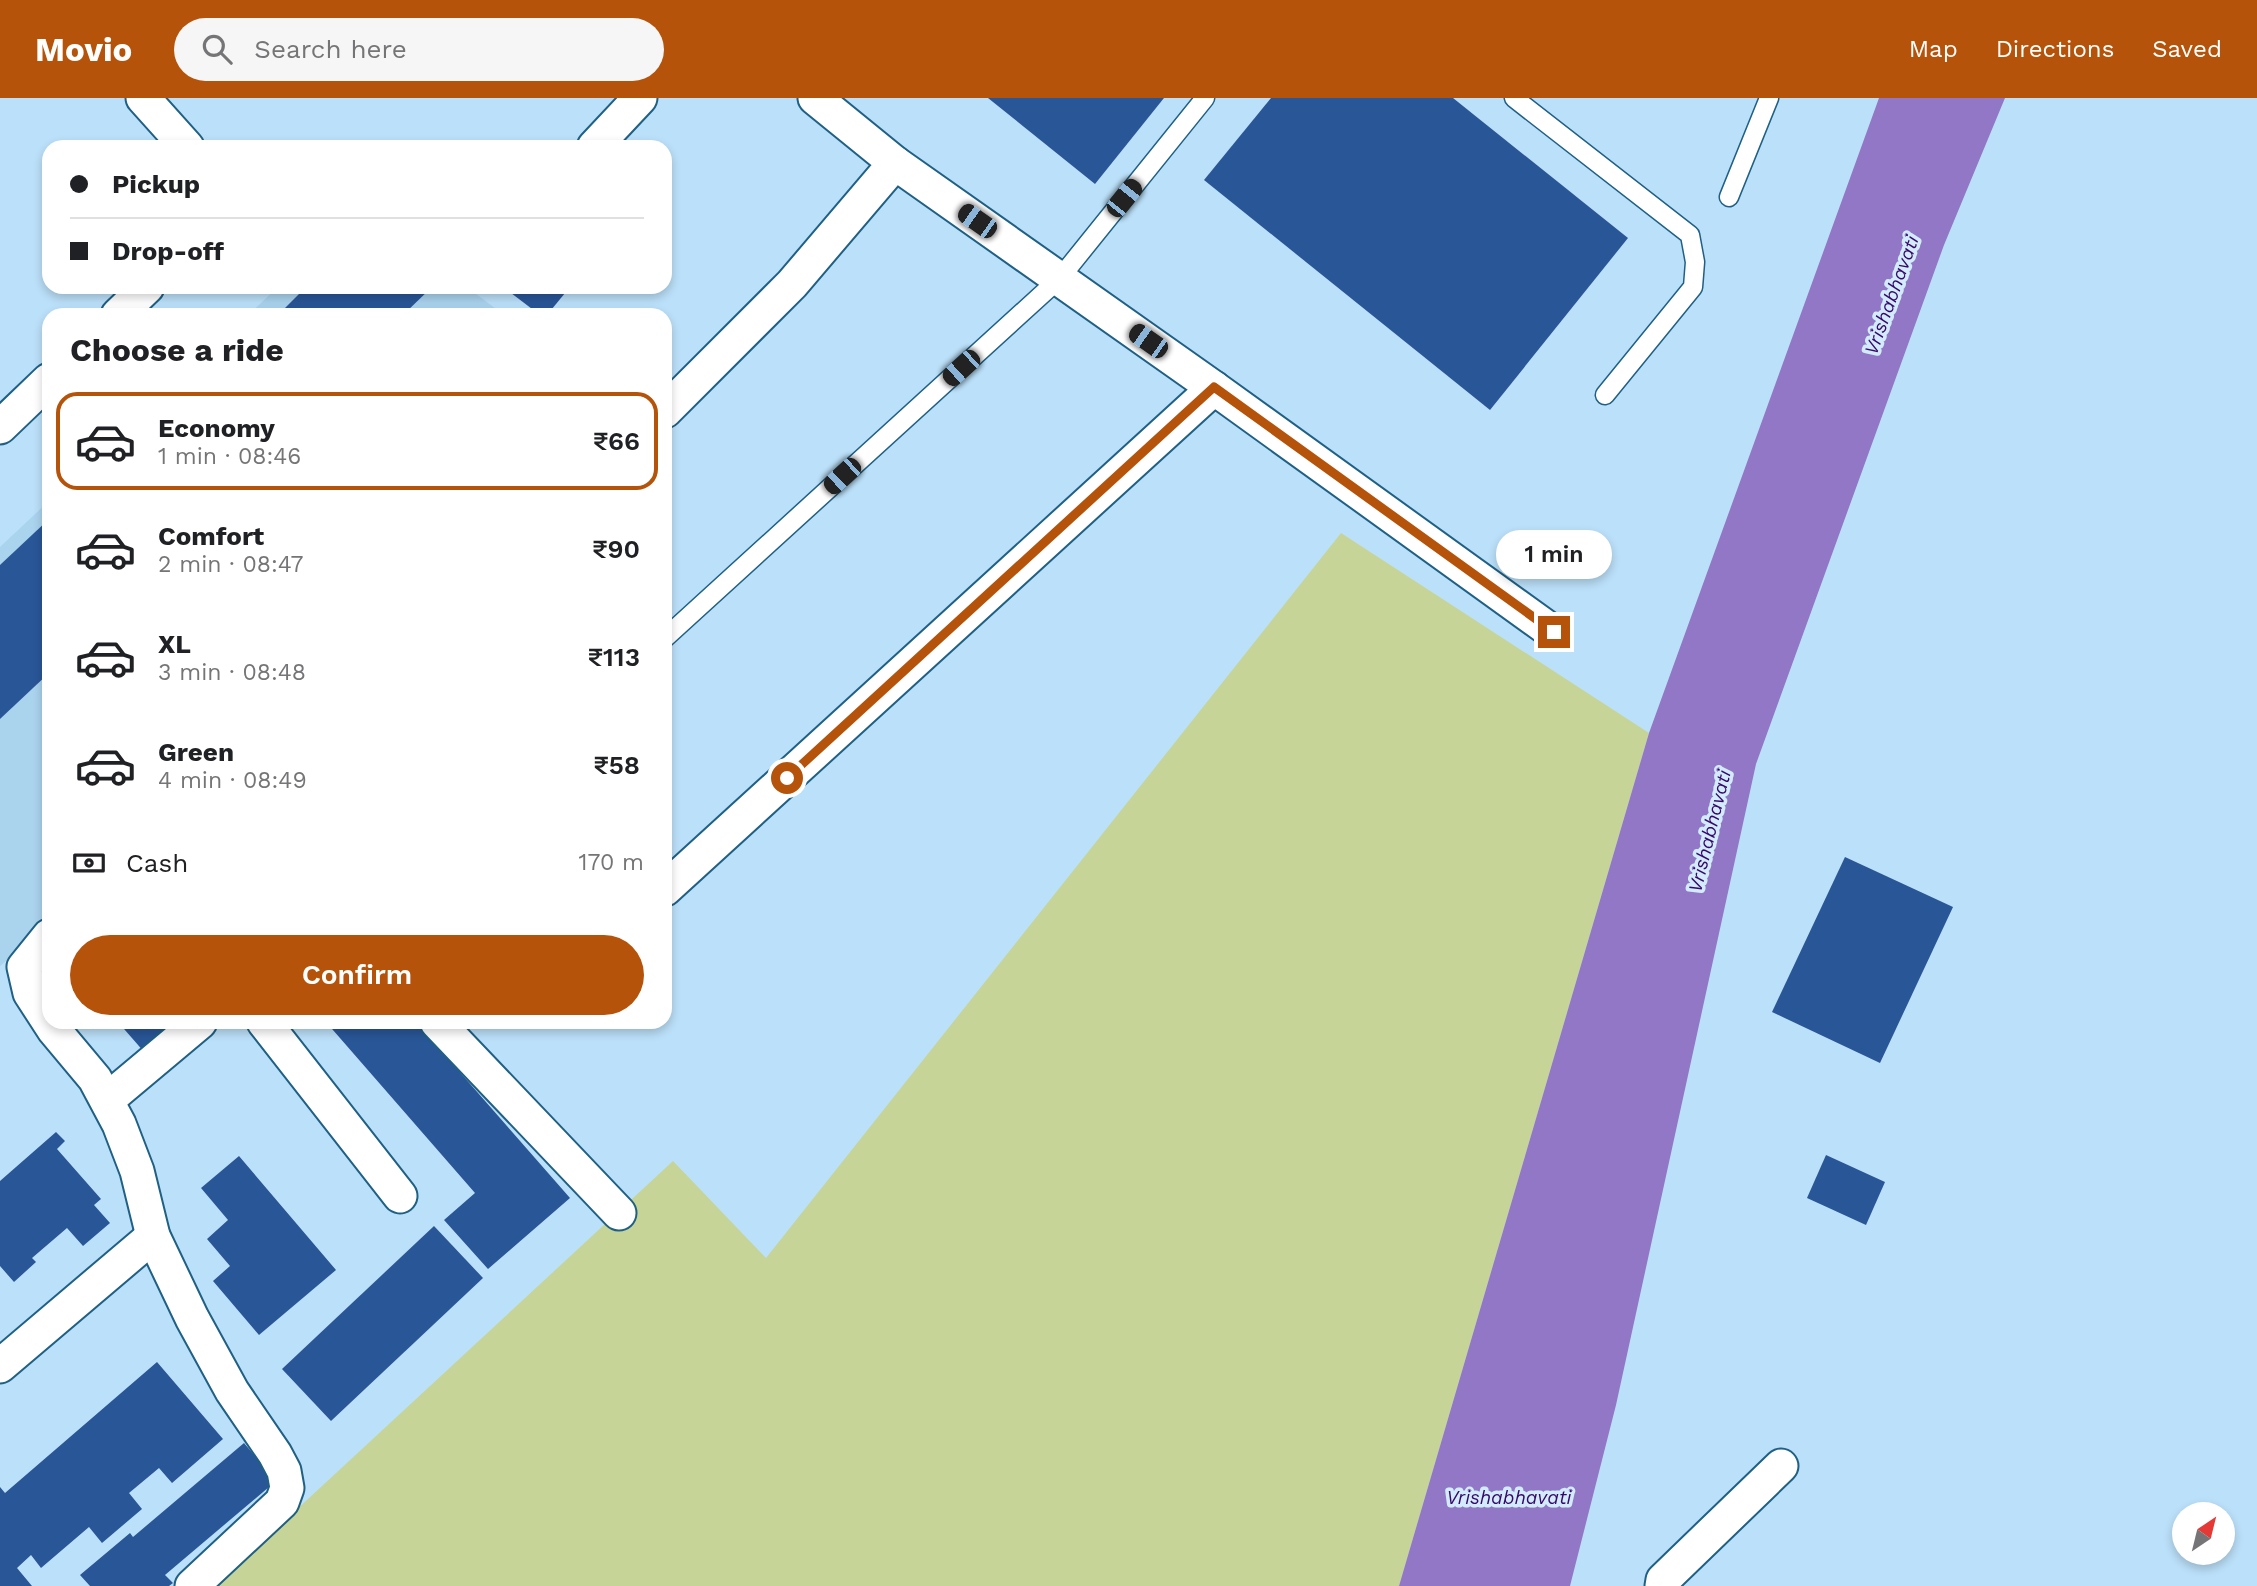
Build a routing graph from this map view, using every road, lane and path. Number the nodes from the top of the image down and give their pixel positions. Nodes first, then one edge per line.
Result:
1 (143, 98) edge
2 (640, 98) edge
3 (815, 98) edge
4 (1205, 98) edge
5 (1514, 98) edge
6 (1769, 98) edge
7 (181, 140) edge
8 (601, 140) edge
9 (895, 163) junction
10 (1729, 197) dead end
11 (1059, 278) junction
12 (140, 294) edge
13 (126, 308) edge
14 (42, 387) edge
15 (1214, 387) junction
16 (1605, 396) dead end
17 (672, 404) edge
18 (0, 427) edge
19 (672, 632) edge
20 (1554, 632) dead end
21 (672, 883) edge
22 (42, 944) edge
23 (42, 1012) edge
24 (53, 1029) edge
25 (192, 1029) edge
26 (269, 1029) edge
27 (444, 1029) edge
28 (107, 1100) junction
29 (400, 1196) dead end
30 (619, 1213) dead end
31 (153, 1236) junction
32 (0, 1366) edge
33 (1781, 1466) dead end
34 (192, 1586) edge
35 (1662, 1586) edge

1 - 7 street
2 - 8 street
3 - 9 street
4 - 11 lane
5 - 16 lane
6 - 10 lane
9 - 11 street
9 - 17 street
11 - 15 street
11 - 19 lane
12 - 13 street
14 - 18 street
15 - 20 street
15 - 21 street
22 - 23 street
24 - 28 street
25 - 28 street
26 - 29 street
27 - 30 street
28 - 31 street
31 - 32 street
31 - 34 street
33 - 35 street

